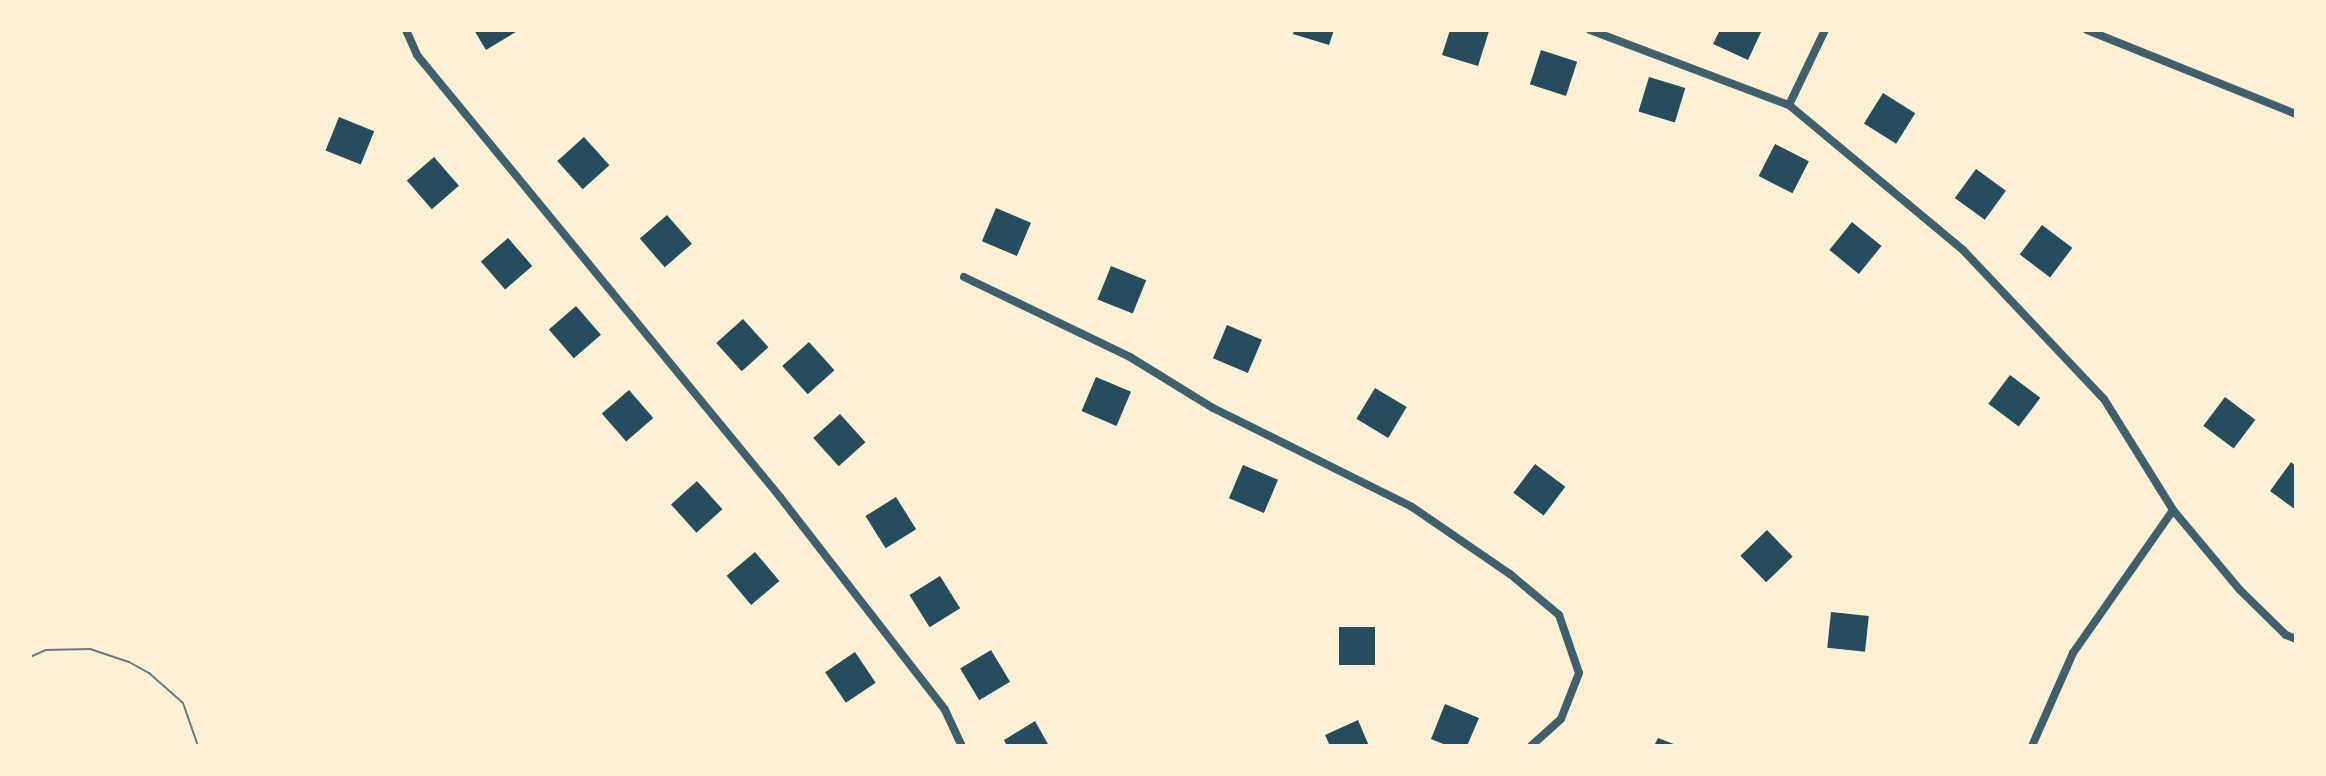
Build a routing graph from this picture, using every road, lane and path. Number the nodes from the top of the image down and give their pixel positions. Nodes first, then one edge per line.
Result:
1 (406, 30) edge
2 (1590, 30) edge
3 (1825, 30) edge
4 (2087, 30) edge
5 (1789, 105) junction
6 (2296, 114) edge
7 (964, 277) dead end
8 (2173, 510) junction
9 (2296, 639) edge
10 (962, 746) edge
11 (1531, 746) edge
12 (2032, 746) edge

1 - 10 street
2 - 5 street
3 - 5 street
4 - 6 street
5 - 8 street
7 - 11 street
8 - 9 street
8 - 12 street

